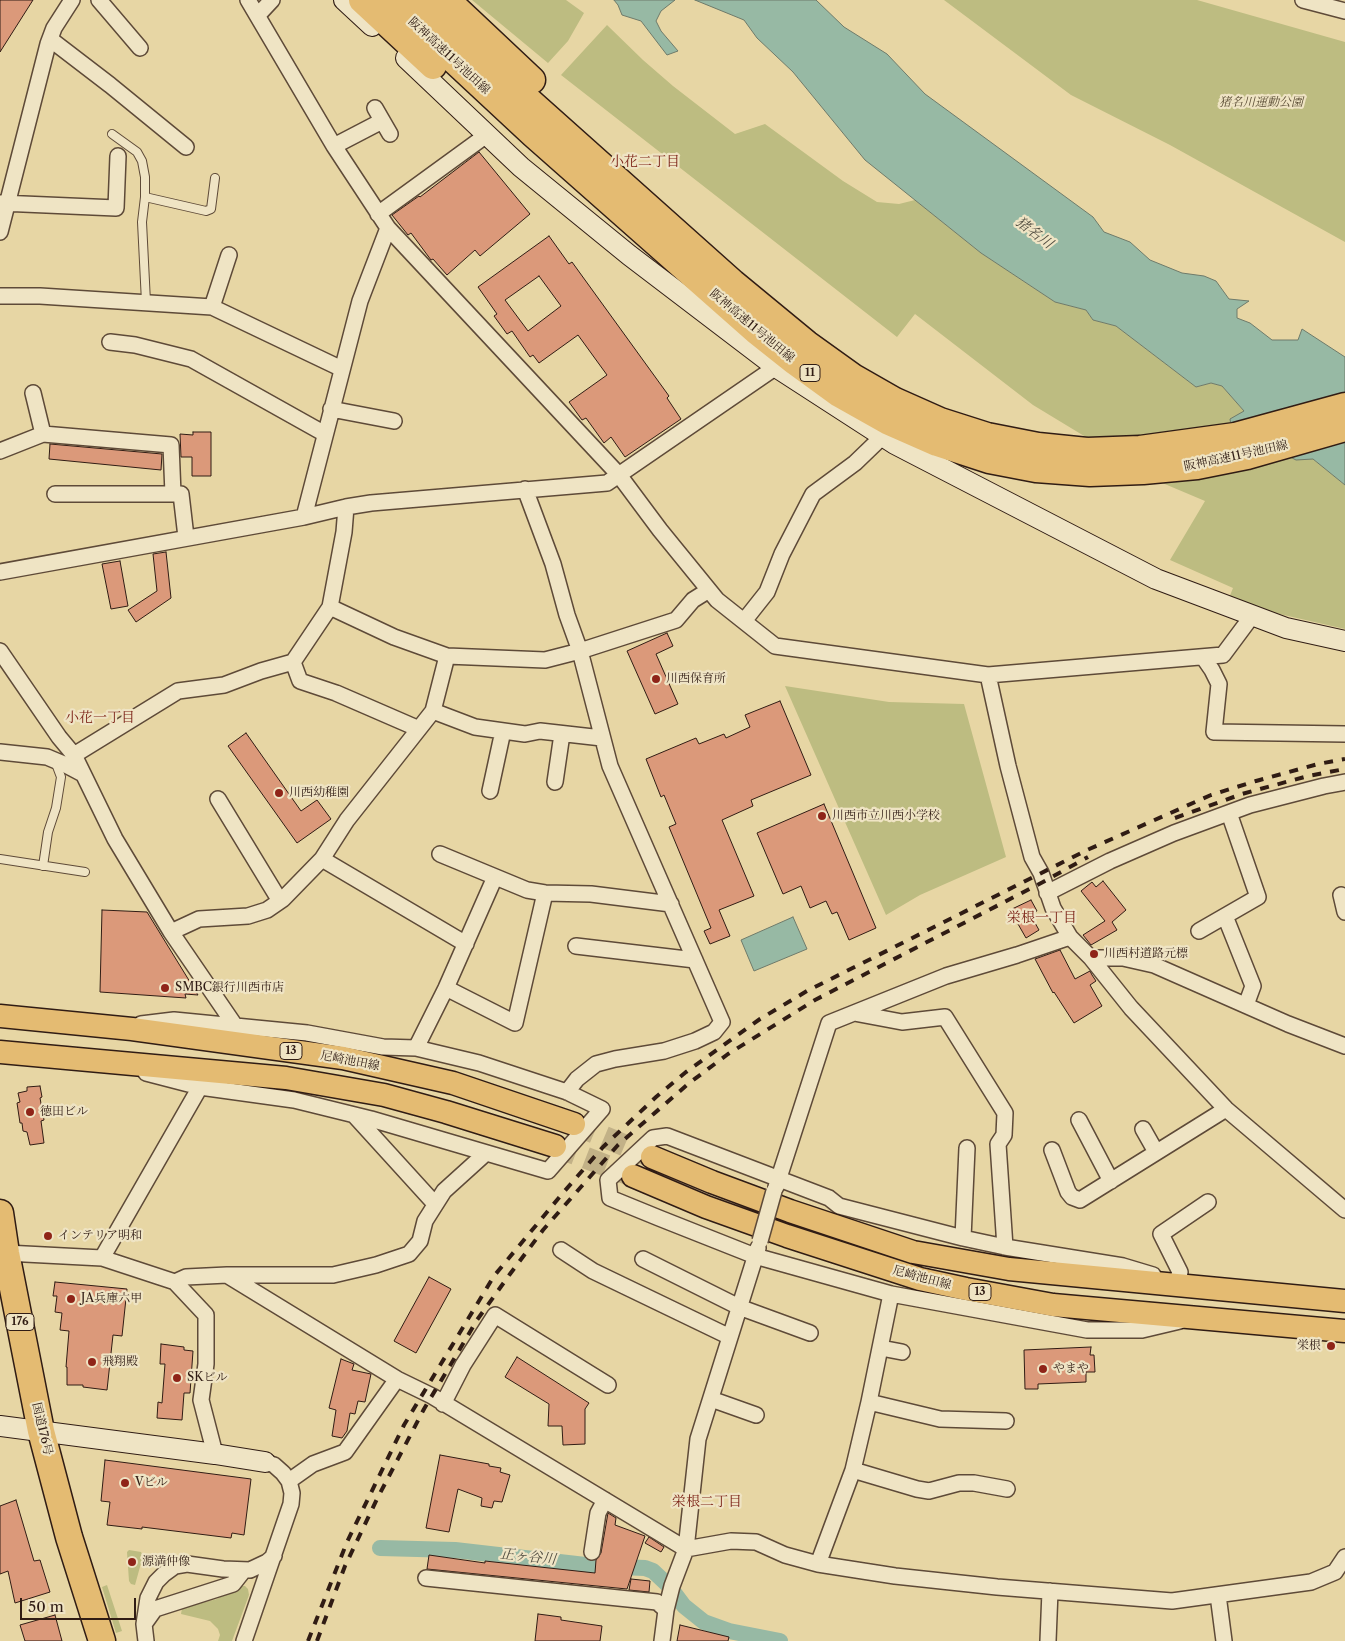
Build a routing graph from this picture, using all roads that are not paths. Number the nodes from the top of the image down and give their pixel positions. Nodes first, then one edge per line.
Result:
1 (72, 0) edge
2 (99, 0) edge
3 (248, 0) edge
4 (272, 0) edge
5 (344, 0) edge
6 (362, 0) edge
7 (389, 0) edge
8 (416, 0) edge
9 (447, 0) edge
10 (1303, 0) edge
11 (1345, 11) edge
12 (258, 15) junction
13 (50, 39) junction
14 (140, 48) dead end
15 (382, 121) dead end
16 (112, 134) dead end
17 (488, 134) junction
18 (334, 146) junction
19 (186, 147) dead end
20 (118, 156) dead end
21 (215, 178) dead end
22 (145, 197) junction
23 (3, 204) edge
24 (378, 214) junction
25 (388, 228) junction
26 (0, 232) edge
27 (229, 255) dead end
28 (0, 296) edge
29 (718, 298) junction
30 (146, 302) junction
31 (212, 307) junction
32 (110, 342) dead end
33 (807, 344) junction
34 (776, 367) junction
35 (342, 369) junction
36 (33, 392) dead end
37 (1345, 406) edge
38 (332, 409) junction
39 (394, 421) dead end
40 (1345, 428) edge
41 (43, 434) junction
42 (325, 434) junction
43 (883, 436) junction
44 (0, 451) edge
45 (619, 475) junction
46 (525, 490) junction
47 (55, 494) dead end
48 (173, 494) junction
49 (346, 507) junction
50 (304, 517) junction
51 (186, 537) junction
52 (0, 572) edge
53 (709, 590) junction
54 (330, 607) junction
55 (1252, 616) junction
56 (744, 621) junction
57 (1345, 641) edge
58 (0, 651) edge
59 (580, 651) junction
60 (446, 656) junction
61 (1203, 657) junction
62 (293, 662) junction
63 (988, 676) junction
64 (433, 711) junction
65 (419, 729) junction
66 (502, 731) junction
67 (562, 734) junction
68 (1345, 734) edge
69 (602, 738) junction
70 (0, 752) edge
71 (74, 755) junction
72 (54, 760) junction
73 (84, 774) junction
74 (555, 782) dead end
75 (1345, 782) edge
76 (490, 791) dead end
77 (218, 799) dead end
78 (1229, 813) junction
79 (440, 854) dead end
80 (0, 859) edge
81 (322, 859) junction
82 (44, 866) junction
83 (85, 872) dead end
84 (495, 877) junction
85 (546, 893) junction
86 (1047, 893) junction
87 (1341, 895) dead end
88 (280, 901) junction
89 (671, 904) junction
90 (1345, 912) edge
91 (1225, 916) junction
92 (1199, 931) dead end
93 (171, 932) junction
94 (1070, 937) junction
95 (466, 944) junction
96 (576, 946) dead end
97 (1091, 958) junction
98 (695, 960) junction
99 (446, 988) junction
100 (1246, 1005) junction
101 (854, 1013) junction
102 (0, 1016) edge
103 (110, 1026) junction
104 (236, 1027) junction
105 (1345, 1046) edge
106 (416, 1048) junction
107 (0, 1052) edge
108 (102, 1062) junction
109 (200, 1087) junction
110 (567, 1092) junction
111 (1226, 1109) junction
112 (354, 1115) junction
113 (1080, 1120) dead end
114 (574, 1124) tunnel mouth
115 (1143, 1128) dead end
116 (555, 1146) tunnel mouth
117 (967, 1148) dead end
118 (1052, 1150) dead end
119 (486, 1152) junction
120 (1156, 1152) junction
121 (652, 1158) tunnel mouth
122 (633, 1176) tunnel mouth
123 (1111, 1181) junction
124 (777, 1185) junction
125 (1208, 1202) dead end
126 (435, 1204) junction
127 (1345, 1210) edge
128 (0, 1213) edge
129 (963, 1238) junction
130 (1005, 1247) junction
131 (561, 1250) dead end
132 (6, 1254) junction
133 (755, 1256) junction
134 (102, 1258) junction
135 (643, 1259) dead end
136 (227, 1275) junction
137 (175, 1282) junction
138 (1186, 1285) junction
139 (891, 1294) junction
140 (1345, 1301) edge
141 (740, 1307) junction
142 (1193, 1318) junction
143 (1345, 1331) edge
144 (810, 1333) dead end
145 (730, 1337) junction
146 (881, 1348) junction
147 (902, 1352) dead end
148 (397, 1379) junction
149 (608, 1384) dead end
150 (711, 1399) junction
151 (869, 1402) junction
152 (443, 1404) junction
153 (756, 1415) dead end
154 (1006, 1421) dead end
155 (0, 1426) edge
156 (42, 1431) junction
157 (215, 1454) junction
158 (265, 1462) joint
159 (852, 1470) junction
160 (288, 1481) junction
161 (1007, 1489) dead end
162 (605, 1500) junction
163 (686, 1549) junction
164 (592, 1552) dead end
165 (274, 1556) junction
166 (1345, 1557) edge
167 (818, 1564) junction
168 (244, 1570) junction
169 (426, 1578) dead end
170 (1050, 1591) junction
171 (1218, 1595) junction
172 (668, 1606) junction
173 (144, 1624) junction
174 (102, 1641) edge
175 (146, 1641) edge
176 (244, 1641) edge
177 (662, 1641) edge
178 (1048, 1641) edge
179 (1224, 1641) edge

1 - 13 street
2 - 14 street
3 - 12 street
4 - 12 street
5 - 17 street
6 - 29 highway
7 - 29 highway, 阪神高速11号池田線 / 11
8 - 33 highway, 阪神高速11号池田線 / 11
9 - 33 highway
10 - 11 street
12 - 18 street
13 - 19 street
13 - 23 street
15 - 18 street
16 - 22 lane
17 - 24 street
17 - 34 street
18 - 24 street
20 - 23 street
21 - 22 lane
22 - 30 lane
23 - 26 street
24 - 25 street
25 - 35 street
25 - 45 street
27 - 31 street
28 - 30 street
29 - 40 highway, 阪神高速11号池田線 / 11
30 - 31 street
31 - 35 street
32 - 42 street
33 - 37 highway, 阪神高速11号池田線 / 11
34 - 43 street
34 - 45 street
35 - 38 street
36 - 41 street
38 - 39 street
38 - 42 street
41 - 44 street
41 - 48 street
42 - 50 street
43 - 55 street
43 - 56 street
45 - 46 street
45 - 53 street
46 - 49 street
46 - 59 street
47 - 48 street
48 - 51 street
49 - 50 street
49 - 54 street
50 - 51 street
51 - 52 street
53 - 56 street
53 - 59 street
54 - 60 street
54 - 62 street
55 - 57 street
55 - 61 street
56 - 63 street
58 - 71 street
59 - 60 street
59 - 69 street
60 - 64 street
61 - 63 street
61 - 68 street
62 - 65 street
62 - 71 street
63 - 86 street
64 - 65 street
64 - 66 street
65 - 81 street
66 - 67 street
66 - 76 street
67 - 69 street
67 - 74 street
69 - 89 street
70 - 72 street
71 - 73 street
72 - 73 street
72 - 82 lane
73 - 93 street
75 - 78 street
77 - 88 street
78 - 86 street
78 - 91 street
79 - 84 street
80 - 82 lane
81 - 88 street
81 - 95 street
82 - 83 lane
84 - 85 street
84 - 95 street
85 - 89 street
85 - 99 street
86 - 94 street
87 - 90 street
88 - 93 street
89 - 98 street
91 - 92 street
91 - 100 street
93 - 104 street
94 - 97 street
94 - 101 street
95 - 99 street
96 - 98 street
97 - 100 street
97 - 111 street
98 - 110 street
99 - 106 street
100 - 105 street
101 - 124 street
101 - 130 street
102 - 103 main road, 尼崎池田線 / 13
103 - 104 street
103 - 114 main road, 尼崎池田線 / 13
104 - 106 street
106 - 110 street
107 - 108 main road, 13
108 - 109 street
108 - 116 main road, 13
109 - 112 street
109 - 134 street
110 - 119 street
111 - 120 street
111 - 127 street
112 - 119 street
112 - 126 street
113 - 123 street
115 - 120 street
117 - 129 street
118 - 123 street
119 - 126 street
120 - 123 street
121 - 138 main road, 尼崎池田線 / 13
122 - 142 main road, 尼崎池田線 / 13
124 - 129 street
124 - 133 street, bridge
124 - 133 street
125 - 138 street
126 - 136 street
128 - 132 highway, 国道176号 / 176
129 - 130 street
130 - 138 street
131 - 145 street
132 - 134 street
132 - 156 highway, 国道176号 / 176
133 - 139 street
133 - 141 street
134 - 137 street
135 - 141 street
136 - 137 street
136 - 148 street
137 - 157 street
138 - 140 main road, 尼崎池田線 / 13
139 - 142 street
139 - 146 street
141 - 144 street
141 - 145 street
142 - 143 main road, 尼崎池田線 / 13
145 - 150 street
146 - 147 street
146 - 151 street
148 - 152 street
148 - 160 street
149 - 152 street
150 - 153 street
150 - 163 street
151 - 154 street
151 - 159 street
152 - 162 street
155 - 156 street
156 - 157 street
156 - 174 highway, 国道176号 / 176
157 - 158 street
158 - 160 street
159 - 161 street
159 - 167 street
160 - 165 street
162 - 163 street
162 - 164 street
163 - 167 street
163 - 172 street
165 - 168 street
165 - 176 street
166 - 171 street
167 - 170 street
168 - 173 street
168 - 173 street
169 - 172 street
170 - 171 street
170 - 178 street
171 - 179 street
172 - 177 street
173 - 175 street

